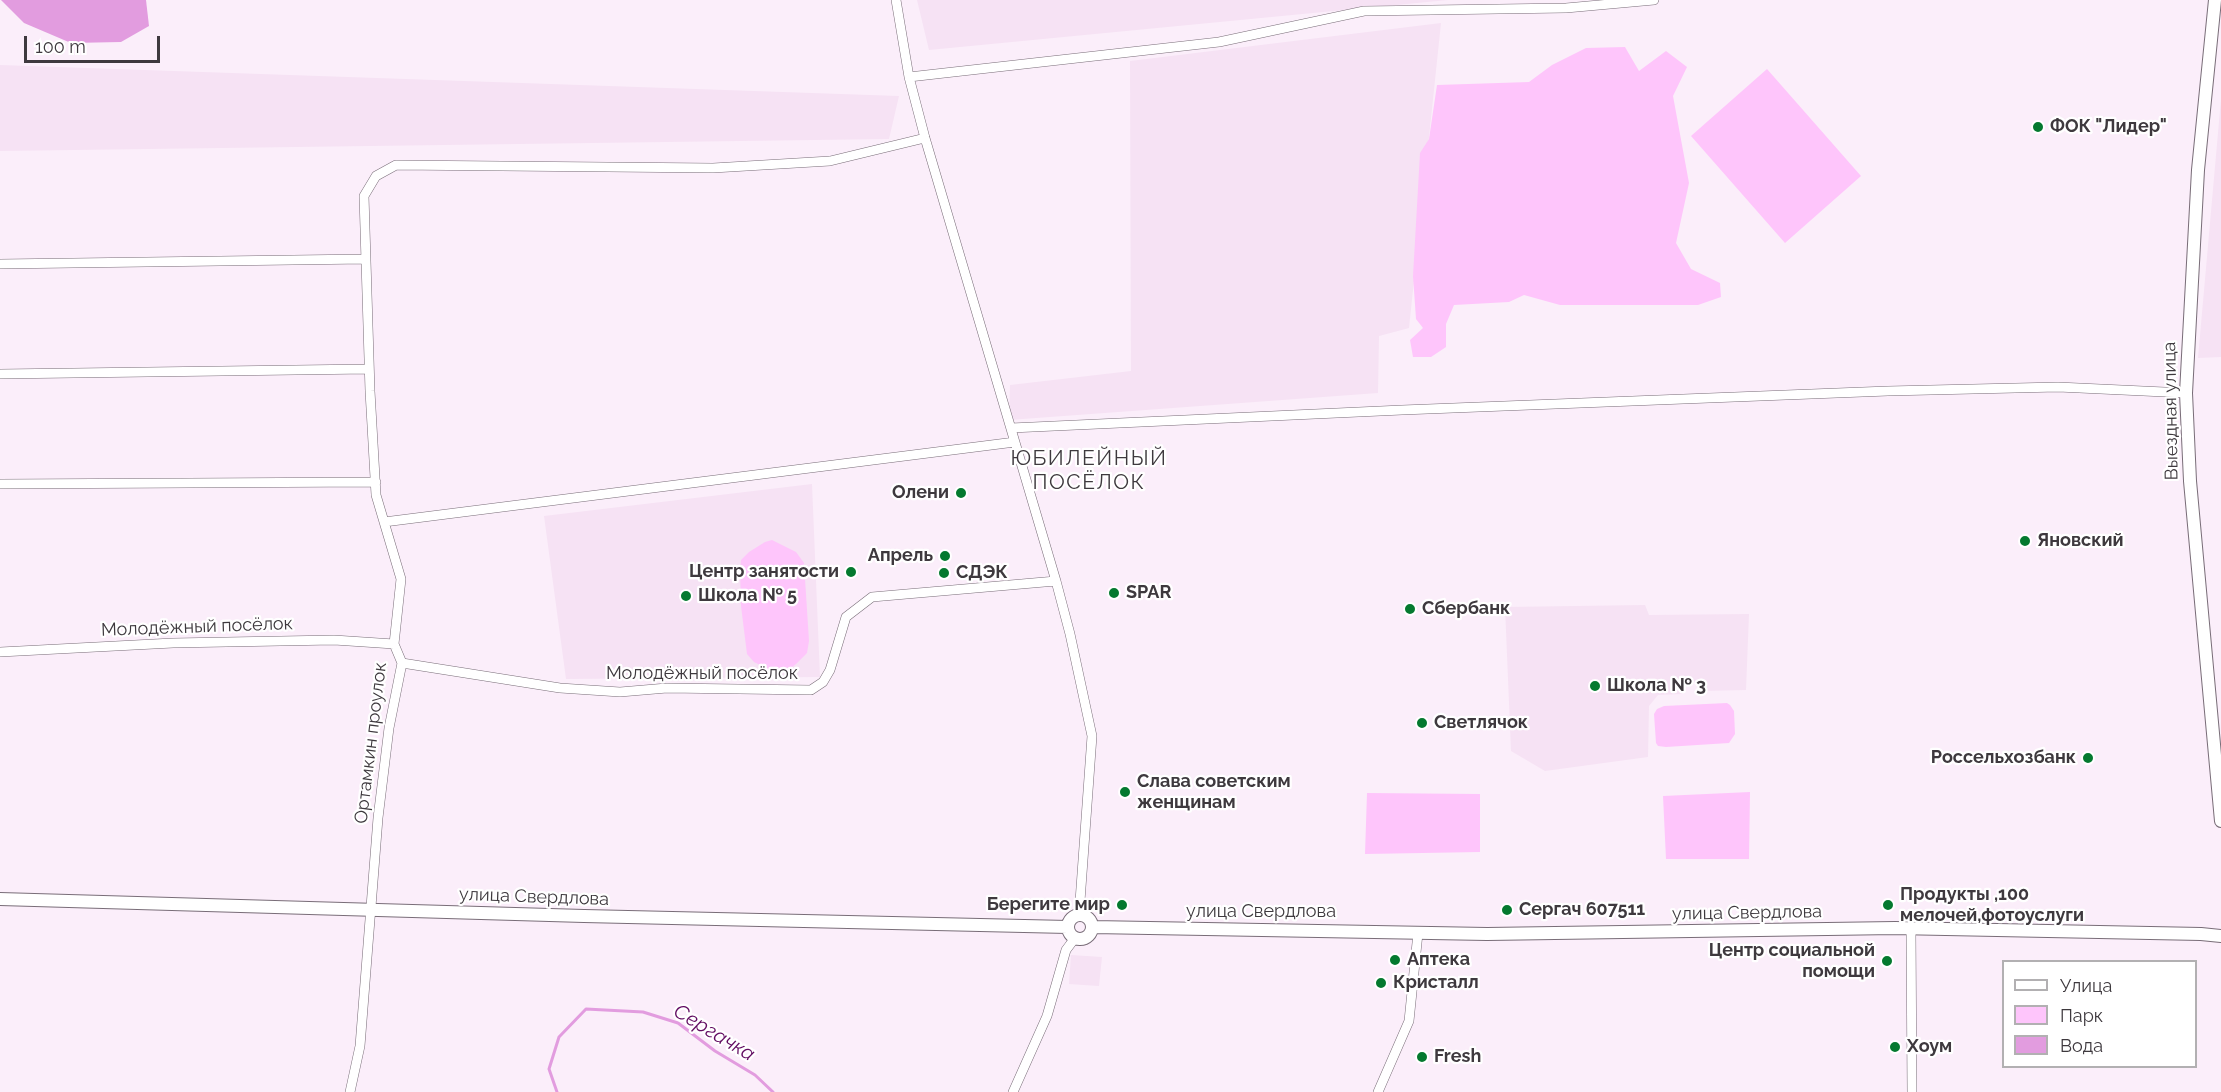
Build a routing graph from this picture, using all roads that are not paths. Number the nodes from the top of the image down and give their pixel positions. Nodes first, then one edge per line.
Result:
1 (896, 0) edge
2 (1654, 0) edge
3 (2215, 0) edge
4 (909, 77) junction
5 (925, 138) junction
6 (366, 259) junction
7 (0, 264) edge
8 (369, 369) junction
9 (0, 374) edge
10 (2186, 393) junction
11 (1011, 428) junction
12 (1015, 442) junction
13 (376, 482) junction
14 (0, 484) edge
15 (384, 522) junction
16 (1056, 581) junction
17 (394, 644) junction
18 (0, 652) edge
19 (402, 663) junction
20 (2221, 821) edge
21 (0, 899) edge
22 (371, 910) junction
23 (1079, 915) junction
24 (1068, 927) junction
25 (1093, 927) junction
26 (1911, 929) junction
27 (1418, 933) junction
28 (2221, 936) edge
29 (1075, 938) junction
30 (350, 1092) edge
31 (1013, 1092) edge
32 (1378, 1092) edge
33 (1912, 1092) edge

1 - 4 street
2 - 4 street
3 - 10 street, Выездная улица
4 - 5 street
5 - 6 street, Ортамкин проулок
5 - 11 street
6 - 7 street
6 - 8 street, Ортамкин проулок
8 - 9 street
8 - 13 street, Ортамкин проулок
10 - 11 street
10 - 20 street, Выездная улица
11 - 12 street
12 - 15 street
12 - 16 street
13 - 14 street
13 - 15 street, Ортамкин проулок
15 - 17 street, Ортамкин проулок
16 - 19 street, Молодёжный посёлок
16 - 23 street
17 - 18 street, Молодёжный посёлок
17 - 19 street, Ортамкин проулок
19 - 22 street, Ортамкин проулок
21 - 22 street, улица Свердлова
22 - 24 street, улица Свердлова
22 - 30 street, Ортамкин проулок
23 - 24 street
23 - 25 street
24 - 29 street
25 - 27 street, улица Свердлова
25 - 29 street
26 - 27 street, улица Свердлова
26 - 28 street, улица Свердлова
26 - 33 street
27 - 32 street
29 - 31 street

